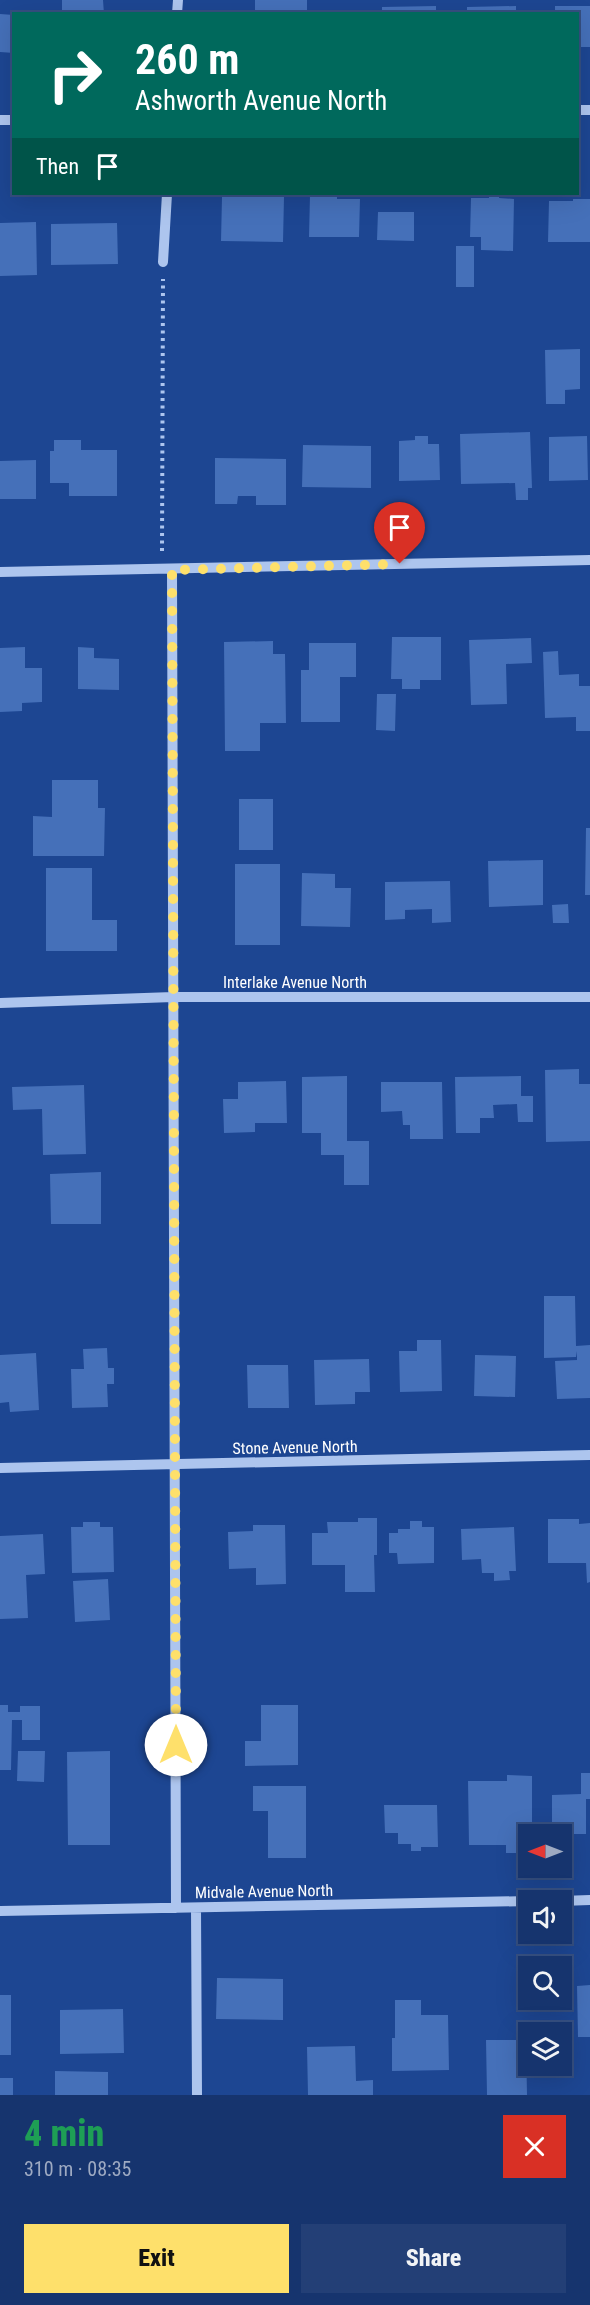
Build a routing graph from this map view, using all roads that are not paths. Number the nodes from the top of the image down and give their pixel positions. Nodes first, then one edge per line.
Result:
1 (167, 195) edge
2 (163, 262) road end
3 (590, 560) edge
4 (167, 570) junction
5 (0, 572) edge
6 (173, 997) junction
7 (590, 997) edge
8 (0, 1003) edge
9 (590, 1455) edge
10 (175, 1465) junction
11 (0, 1468) edge
12 (590, 1900) edge
13 (518, 1901) edge
14 (572, 1901) edge
15 (176, 1908) junction
16 (196, 1908) junction
17 (0, 1911) edge
18 (197, 2095) edge

1 - 2 street
3 - 4 street
4 - 5 street
4 - 6 street
6 - 7 street, Interlake Avenue North
6 - 8 street, Interlake Avenue North
6 - 10 street
9 - 10 street, Stone Avenue North
10 - 11 street, Stone Avenue North
10 - 15 street
12 - 14 street
13 - 16 street, Midvale Avenue North
15 - 16 street, Midvale Avenue North
15 - 17 street, Midvale Avenue North
16 - 18 street

